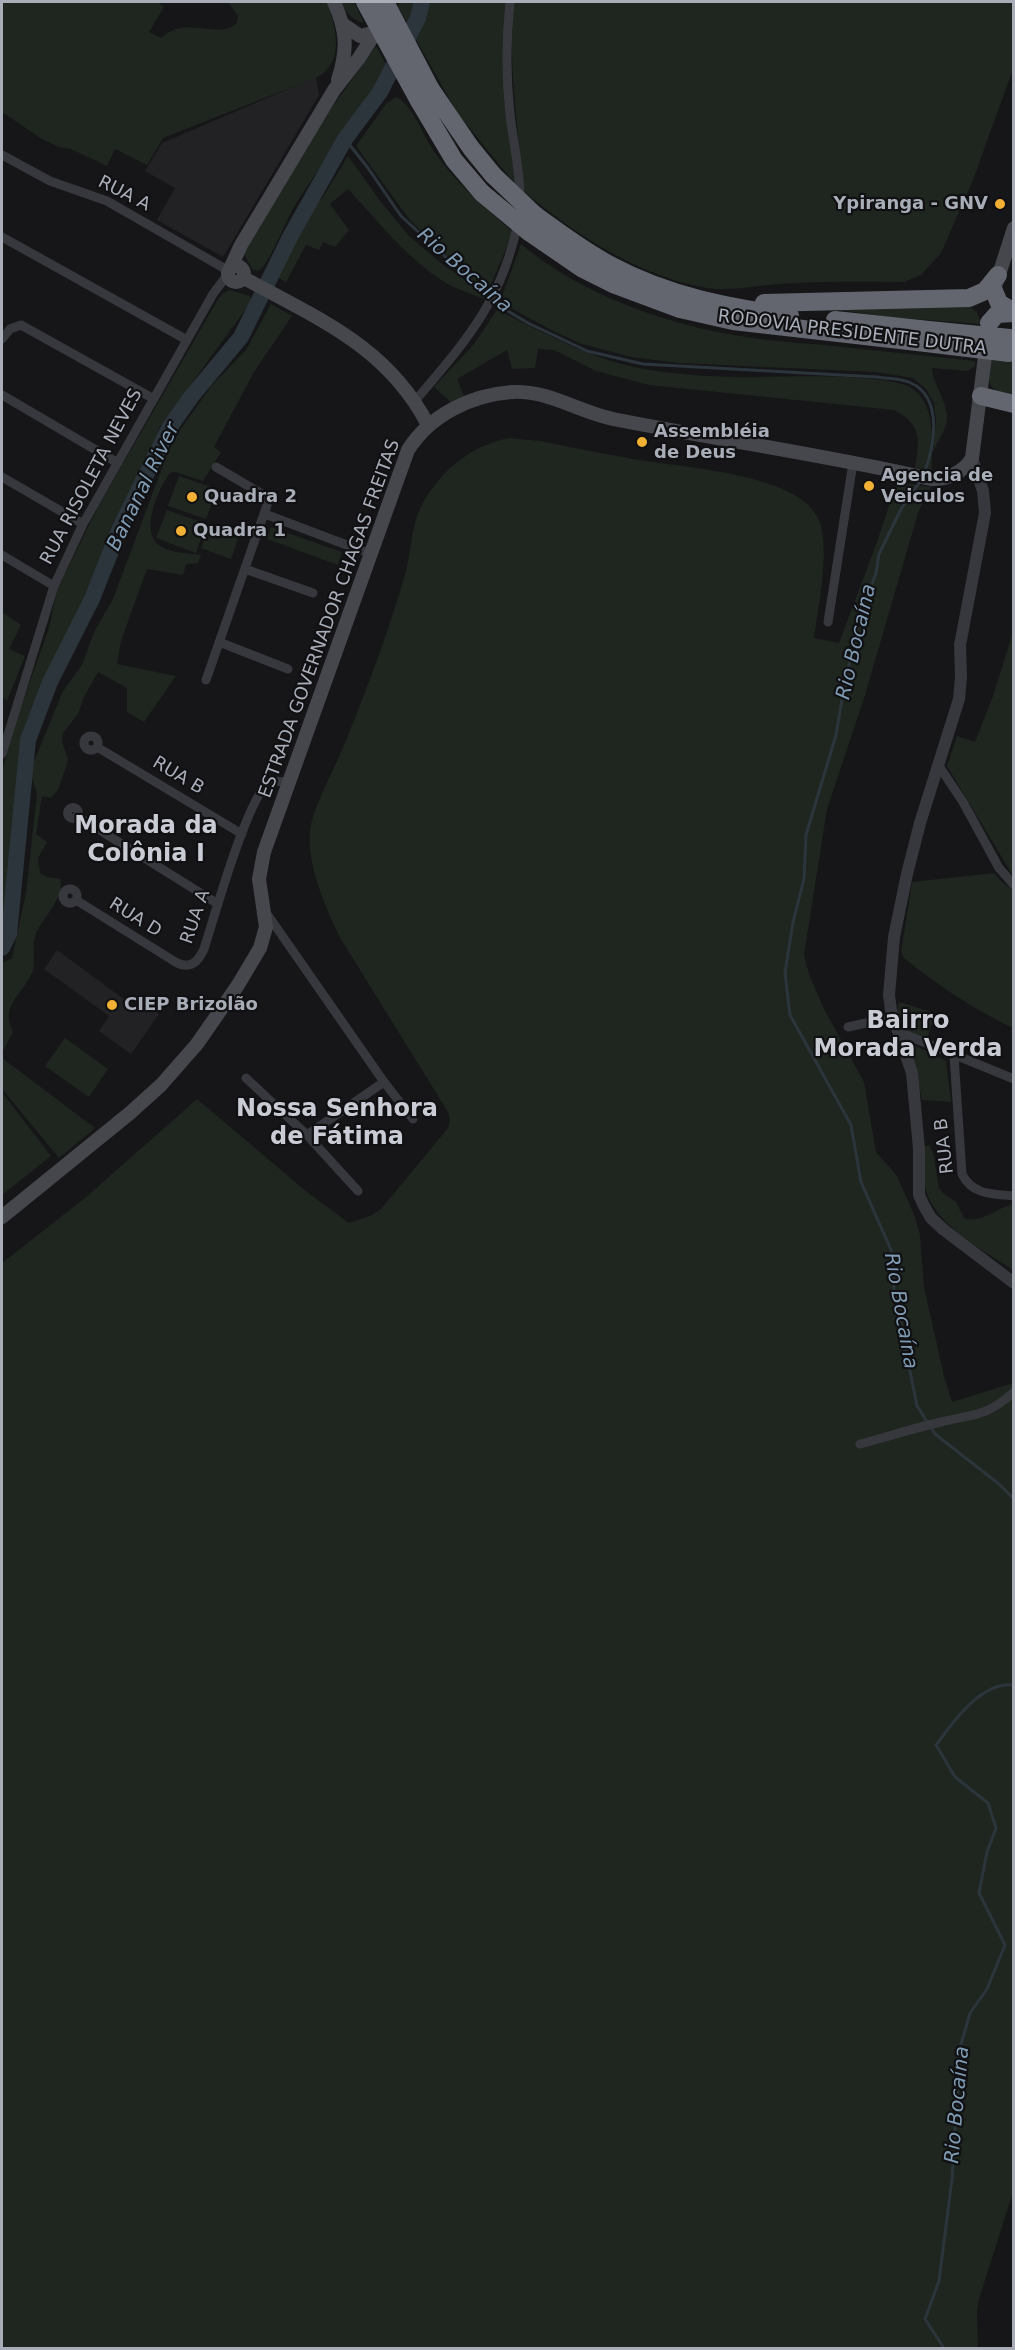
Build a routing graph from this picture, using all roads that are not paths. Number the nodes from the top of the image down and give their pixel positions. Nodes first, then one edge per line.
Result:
1 (334, 2) edge
2 (365, 2) edge
3 (385, 2) edge
4 (391, 2) edge
5 (510, 2) edge
6 (344, 25) junction
7 (377, 30) junction
8 (334, 90) junction
9 (424, 94) junction
10 (2, 154) edge
11 (532, 224) junction
12 (1014, 228) edge
13 (2, 237) edge
14 (236, 274) junction
15 (996, 283) junction
16 (969, 298) junction
17 (717, 305) junction
18 (1014, 312) edge
19 (989, 318) junction
20 (927, 337) junction
21 (2, 339) edge
22 (187, 340) junction
23 (1012, 345) edge
24 (2, 395) edge
25 (981, 396) junction
26 (154, 399) junction
27 (416, 401) junction
28 (1014, 404) edge
29 (428, 424) junction
30 (972, 458) junction
31 (853, 463) junction
32 (118, 464) junction
33 (216, 467) dead end
34 (2, 477) edge
35 (265, 514) junction
36 (83, 524) junction
37 (360, 549) junction
38 (2, 555) edge
39 (245, 569) junction
40 (54, 586) junction
41 (313, 593) dead end
42 (828, 622) dead end
43 (219, 642) junction
44 (288, 669) dead end
45 (206, 680) dead end
46 (5, 730) edge
47 (97, 747) dead end
48 (2, 754) edge
49 (939, 766) junction
50 (289, 782) junction
51 (77, 816) dead end
52 (242, 834) junction
53 (1014, 885) edge
54 (76, 900) dead end
55 (218, 904) junction
56 (264, 909) junction
57 (177, 963) joint
58 (893, 1017) junction
59 (848, 1027) dead end
60 (899, 1032) junction
61 (954, 1056) junction
62 (246, 1078) dead end
63 (1014, 1079) edge
64 (384, 1082) junction
65 (413, 1119) dead end
66 (307, 1135) junction
67 (358, 1191) dead end
68 (1014, 1196) edge
69 (2, 1217) edge
70 (1014, 1283) edge
71 (1014, 1392) edge
72 (860, 1444) dead end

1 - 6 main road
2 - 9 highway, RODOVIA PRESIDENTE DUTRA, bridge
3 - 9 highway, RODOVIA PRESIDENTE DUTRA, bridge
4 - 7 main road, RUA RISOLETA NEVES
5 - 27 street
6 - 7 main road
6 - 8 main road
7 - 8 main road, RUA RISOLETA NEVES
8 - 14 main road, RUA RISOLETA NEVES
9 - 11 highway, RODOVIA PRESIDENTE DUTRA, bridge
9 - 11 highway, RODOVIA PRESIDENTE DUTRA, bridge
10 - 14 street, RUA A
11 - 17 highway, RODOVIA PRESIDENTE DUTRA
11 - 20 highway, RODOVIA PRESIDENTE DUTRA
12 - 15 main road
13 - 22 street
14 - 22 street, RUA RISOLETA NEVES
14 - 27 main road
15 - 16 highway
15 - 18 highway
15 - 19 main road
16 - 17 highway
16 - 19 highway
17 - 20 highway, RODOVIA PRESIDENTE DUTRA
18 - 19 highway
19 - 25 main road
20 - 23 highway, RODOVIA PRESIDENTE DUTRA, bridge
21 - 26 street
22 - 26 street, RUA RISOLETA NEVES
24 - 32 street
25 - 28 highway
25 - 30 main road
26 - 32 street, RUA RISOLETA NEVES
27 - 29 main road
29 - 31 main road, ESTRADA GOVERNADOR CHAGAS FREITAS
29 - 37 main road, ESTRADA GOVERNADOR CHAGAS FREITAS
30 - 31 main road, ESTRADA GOVERNADOR CHAGAS FREITAS
30 - 49 street
31 - 42 street
32 - 36 street, RUA RISOLETA NEVES
33 - 35 street
34 - 36 street
35 - 37 street
35 - 39 street
36 - 40 street, RUA RISOLETA NEVES
37 - 50 main road, ESTRADA GOVERNADOR CHAGAS FREITAS
38 - 40 street
39 - 41 street
39 - 43 street
40 - 46 street, RUA RISOLETA NEVES
43 - 44 street
43 - 45 street
46 - 48 street, RUA RISOLETA NEVES
47 - 52 street, RUA B
49 - 53 street
49 - 58 street
50 - 52 street, RUA A
50 - 56 main road, ESTRADA GOVERNADOR CHAGAS FREITAS
51 - 55 street
52 - 55 street, RUA A
54 - 57 street, RUA D
55 - 57 street, RUA A
56 - 64 street
56 - 69 main road, ESTRADA GOVERNADOR CHAGAS FREITAS
58 - 59 street
58 - 60 street
60 - 61 street
60 - 70 street
61 - 63 street
61 - 68 street, RUA B
62 - 66 street
64 - 65 street
64 - 66 street
66 - 67 street
71 - 72 street

